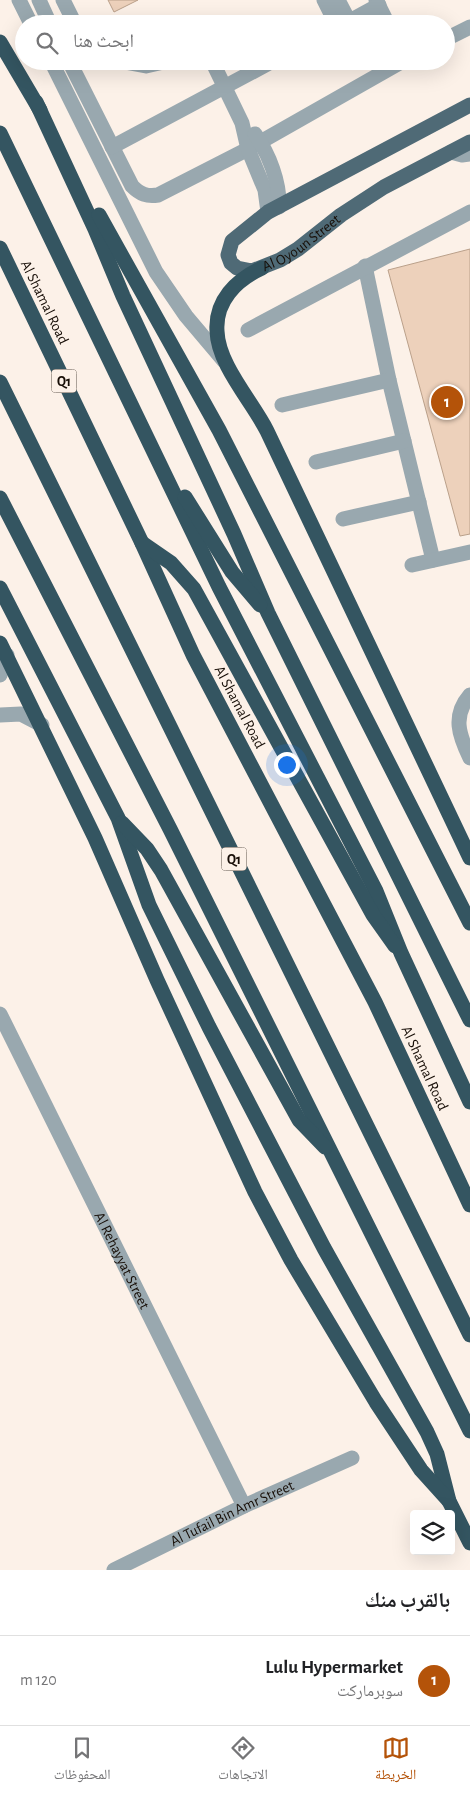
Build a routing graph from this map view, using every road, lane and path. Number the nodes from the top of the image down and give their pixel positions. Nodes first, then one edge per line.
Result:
1 (19, 0) edge
2 (39, 0) edge
3 (64, 0) edge
4 (324, 0) edge
5 (338, 0) edge
6 (377, 3) edge
7 (26, 15) edge
8 (46, 15) edge
9 (71, 15) edge
10 (336, 15) edge
11 (341, 15) edge
12 (357, 15) edge
13 (383, 15) edge
14 (470, 27) edge
15 (455, 34) edge
16 (0, 42) edge
17 (15, 67) edge
18 (17, 70) edge
19 (55, 70) edge
20 (74, 70) edge
21 (217, 70) edge
22 (256, 70) edge
23 (387, 70) edge
24 (225, 86) junction
25 (36, 102) junction
26 (470, 105) edge
27 (0, 133) edge
28 (470, 142) edge
29 (254, 146) junction
30 (112, 147) junction
31 (451, 152) junction
32 (470, 154) edge
33 (273, 210) junction
34 (470, 212) edge
35 (0, 248) edge
36 (365, 266) junction
37 (262, 268) junction
38 (248, 330) dead end
39 (225, 362) junction
40 (389, 380) junction
41 (0, 382) edge
42 (282, 405) dead end
43 (404, 441) junction
44 (154, 451) junction
45 (316, 462) dead end
46 (0, 498) edge
47 (419, 502) junction
48 (343, 519) dead end
49 (142, 543) junction
50 (470, 552) edge
51 (433, 560) junction
52 (412, 566) dead end
53 (0, 588) edge
54 (268, 613) junction
55 (3, 649) edge
56 (0, 675) edge
57 (470, 695) edge
58 (0, 714) edge
59 (42, 725) junction
60 (470, 758) edge
61 (118, 818) junction
62 (470, 858) edge
63 (470, 923) edge
64 (401, 952) junction
65 (0, 1014) edge
66 (470, 1020) edge
67 (470, 1102) edge
68 (332, 1154) junction
69 (470, 1205) edge
70 (470, 1335) edge
71 (470, 1431) edge
72 (352, 1458) dead end
73 (450, 1501) junction
74 (244, 1506) junction
75 (470, 1543) edge
76 (114, 1570) edge

1 - 7 street
2 - 8 street
3 - 9 street
4 - 10 street
5 - 11 street
6 - 12 street
6 - 13 street
14 - 15 street
16 - 17 highway
18 - 25 highway
19 - 39 street
20 - 30 street
21 - 24 street
22 - 24 street
23 - 29 street
24 - 29 street
24 - 30 street
25 - 54 highway
25 - 63 highway
26 - 33 main road, Al Oyoun Street
27 - 44 highway
28 - 31 main road, Al Oyoun Street
29 - 30 street
29 - 33 street
31 - 32 street
31 - 37 main road, Al Oyoun Street
33 - 37 main road, Al Oyoun Street
34 - 36 street
35 - 49 highway, Al Shamal Road / Q1
36 - 38 street
36 - 40 street
37 - 39 highway
39 - 62 highway
40 - 42 street
40 - 43 street
41 - 70 highway, Q1
43 - 45 street
43 - 47 street
44 - 54 highway
44 - 64 highway
46 - 68 highway
47 - 48 street
47 - 51 street
49 - 64 highway
49 - 69 highway, Al Shamal Road / Q1
50 - 51 street
51 - 52 street
53 - 61 highway
54 - 66 highway
55 - 56 street
55 - 59 highway
57 - 60 street
58 - 59 street
59 - 73 highway
61 - 68 highway
61 - 73 highway
64 - 67 highway
65 - 74 street, Al Rehayyat Street
68 - 71 highway
72 - 74 street, Al Tufail Bin Amr Street
73 - 75 highway
74 - 76 street, Al Tufail Bin Amr Street

